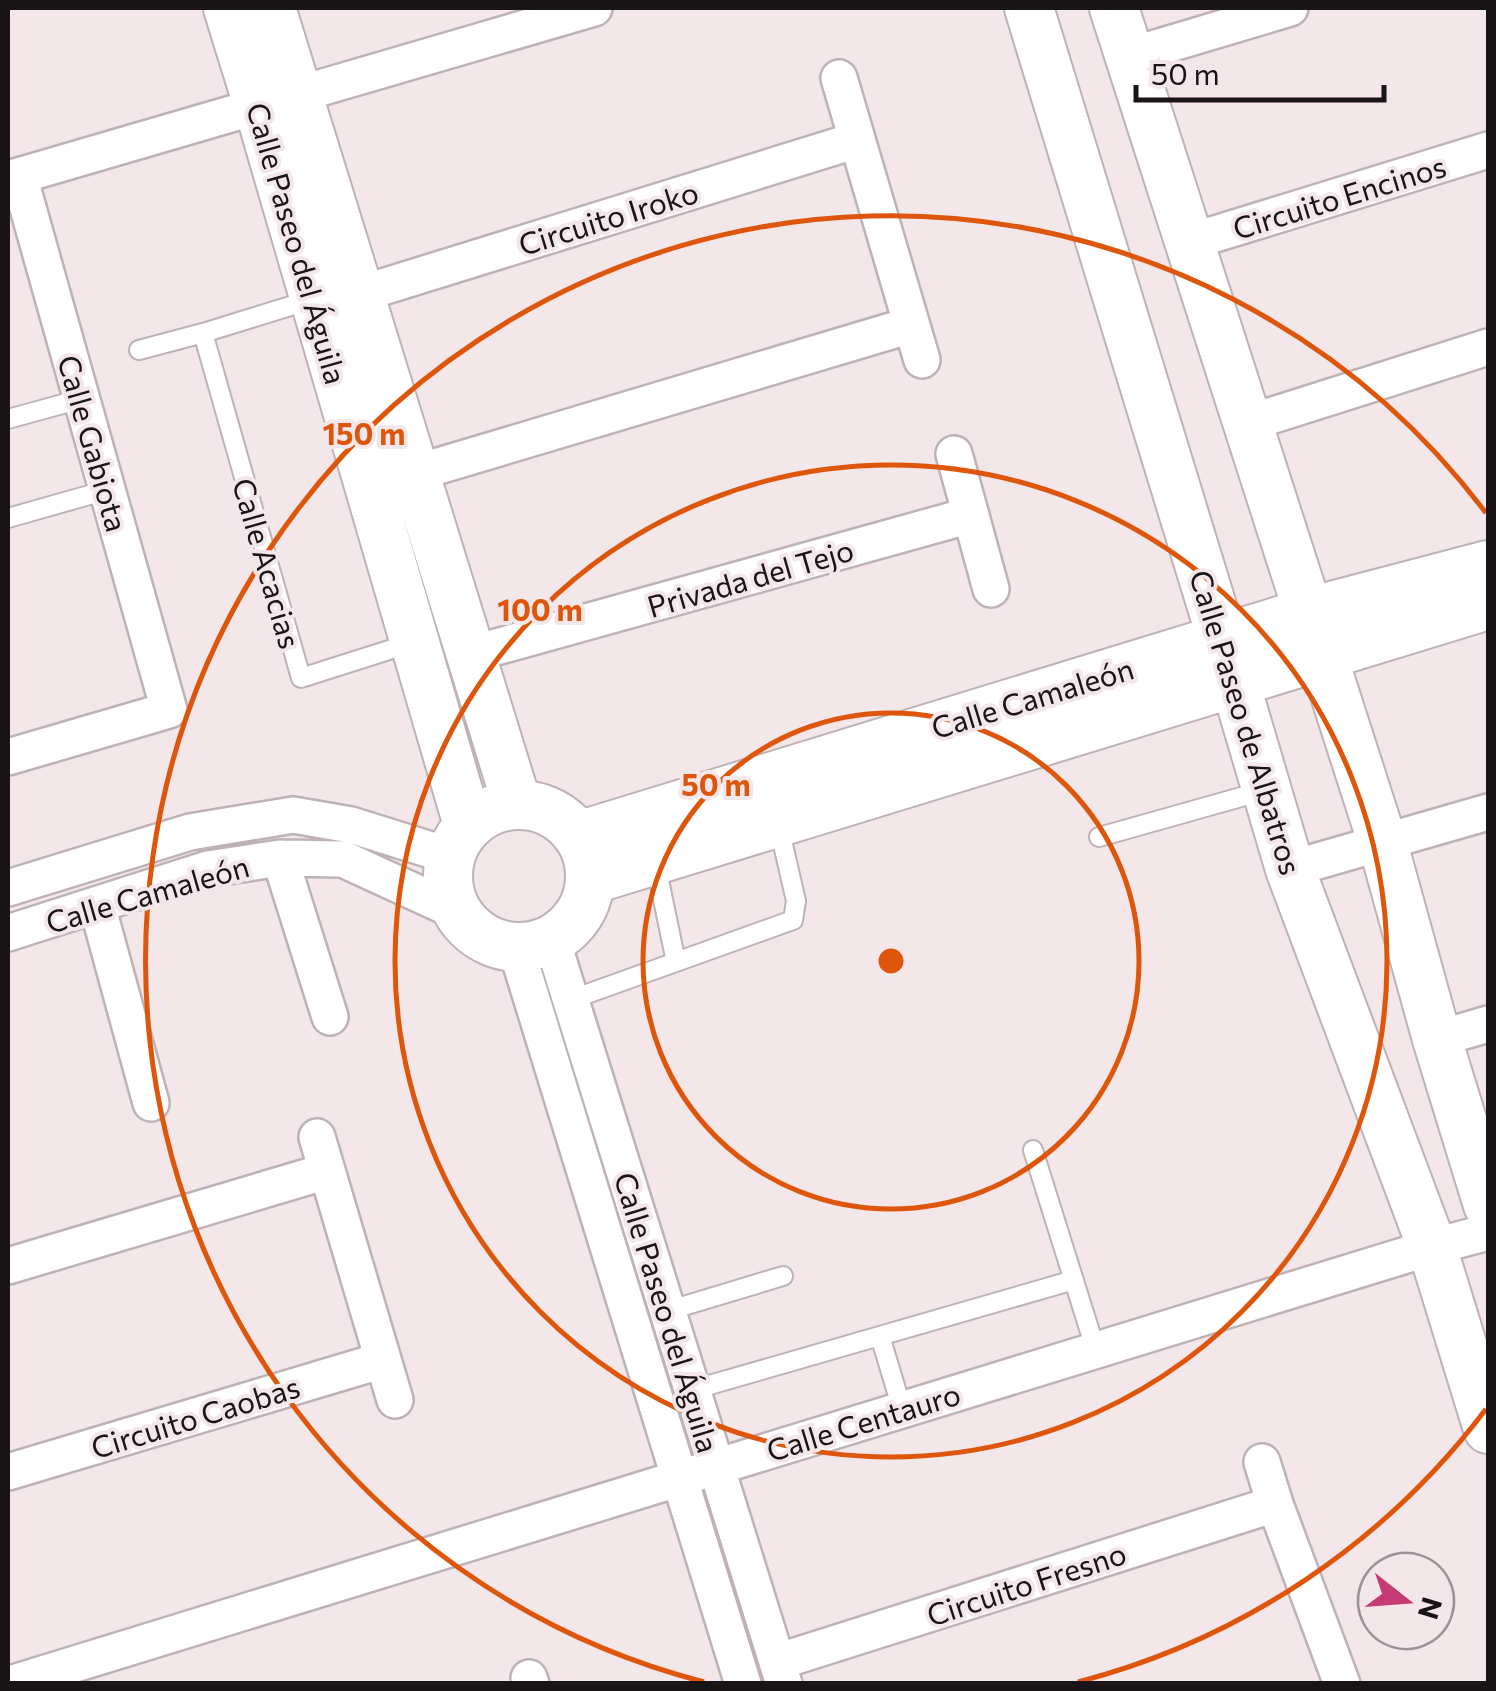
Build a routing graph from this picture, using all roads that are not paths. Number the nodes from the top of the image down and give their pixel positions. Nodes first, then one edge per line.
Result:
1 (228, 8) edge
2 (272, 8) edge
3 (594, 8) edge
4 (1029, 8) edge
5 (1114, 8) edge
6 (1290, 8) edge
7 (1129, 56) junction
8 (839, 78) dead end
9 (278, 100) junction
10 (857, 140) junction
11 (1488, 150) edge
12 (13, 178) edge
13 (1189, 242) junction
14 (337, 296) junction
15 (911, 326) junction
16 (203, 333) junction
17 (1488, 347) edge
18 (139, 350) dead end
19 (922, 360) dead end
20 (82, 399) junction
21 (8, 419) edge
22 (1248, 424) junction
23 (954, 454) dead end
24 (415, 473) junction
25 (107, 490) junction
26 (971, 516) junction
27 (8, 518) edge
28 (1488, 565) edge
29 (991, 588) dead end
30 (1488, 605) edge
31 (1316, 634) junction
32 (414, 642) junction
33 (470, 654) junction
34 (1229, 660) junction
35 (8, 757) edge
36 (1266, 790) junction
37 (517, 804) junction
38 (1488, 812) edge
39 (778, 823) junction
40 (1099, 837) dead end
41 (459, 841) junction
42 (1383, 844) junction
43 (280, 858) junction
44 (584, 858) junction
45 (655, 860) junction
46 (1290, 869) junction
47 (8, 888) edge
48 (97, 904) junction
49 (456, 911) junction
50 (8, 933) edge
51 (534, 944) junction
52 (676, 962) junction
53 (570, 1000) junction
54 (330, 1017) dead end
55 (1488, 1024) edge
56 (1437, 1039) junction
57 (151, 1103) dead end
58 (1033, 1150) dead end
59 (1488, 1205) edge
60 (1488, 1232) edge
61 (1432, 1247) junction
62 (8, 1266) edge
63 (783, 1276) dead end
64 (1074, 1280) junction
65 (668, 1311) junction
66 (880, 1336) junction
67 (1096, 1351) junction
68 (383, 1360) junction
69 (692, 1390) junction
70 (395, 1400) dead end
71 (902, 1409) junction
72 (1488, 1430) edge
73 (1262, 1462) dead end
74 (716, 1466) junction
75 (8, 1472) edge
76 (680, 1477) junction
77 (1274, 1504) junction
78 (780, 1672) edge
79 (10, 1684) edge
80 (742, 1684) edge
81 (1342, 1684) edge

1 - 9 street, Calle Paseo del Águila
2 - 9 street, Calle Paseo del Águila
3 - 9 street
4 - 34 street, Calle Paseo de Albatros
5 - 7 street
6 - 7 street
7 - 13 street
8 - 10 street
9 - 12 street
9 - 14 street, Calle Paseo del Águila
10 - 14 street, Circuito Iroko
10 - 15 street
11 - 13 street, Circuito Encinos
12 - 20 street, Calle Gabiota
13 - 22 street
14 - 16 lane
14 - 24 street, Calle Paseo del Águila
14 - 32 street, Calle Paseo del Águila
15 - 19 street
15 - 24 street
16 - 18 lane
16 - 32 lane, Calle Acacias
17 - 22 street
20 - 21 lane
20 - 25 street, Calle Gabiota
22 - 31 street
23 - 26 street
24 - 33 street, Calle Paseo del Águila
25 - 27 lane
25 - 35 street, Calle Gabiota
26 - 29 street
26 - 33 street, Privada del Tejo
28 - 31 street, Calle Camaleón
30 - 31 street, Calle Camaleón
31 - 34 street, Calle Camaleón
31 - 42 street
32 - 41 street, Calle Paseo del Águila
33 - 37 street, Calle Paseo del Águila
34 - 36 street, Calle Paseo de Albatros
34 - 39 street, Calle Camaleón
34 - 44 street, Calle Camaleón
36 - 40 lane
36 - 46 street, Calle Paseo de Albatros
37 - 41 street
37 - 44 street
38 - 42 street
39 - 45 street, Calle Camaleón
39 - 52 lane
41 - 47 street, Calle Camaleón
41 - 49 street
42 - 46 street
42 - 56 street
43 - 48 street, Calle Camaleón
43 - 49 street, Calle Camaleón
43 - 54 street
44 - 45 street, Calle Camaleón
44 - 51 street
45 - 52 lane
46 - 61 street, Calle Paseo de Albatros
48 - 50 street, Calle Camaleón
48 - 57 street
49 - 51 street
51 - 53 street, Calle Paseo del Águila
51 - 76 street, Calle Paseo del Águila
52 - 53 lane
53 - 65 street, Calle Paseo del Águila
55 - 56 street
56 - 59 street
58 - 64 lane
60 - 61 street, Calle Centauro
61 - 67 street, Calle Centauro
61 - 72 street, Calle Paseo de Albatros
62 - 68 street
63 - 65 lane
64 - 66 lane
64 - 67 lane
65 - 69 street, Calle Paseo del Águila
66 - 69 lane
66 - 71 lane
67 - 71 street, Calle Centauro
68 - 70 street
68 - 75 street, Circuito Caobas
69 - 74 street, Calle Paseo del Águila
71 - 74 street, Calle Centauro
73 - 77 street
74 - 76 street, Calle Centauro
74 - 78 street, Calle Paseo del Águila
76 - 79 street, Calle Centauro
76 - 80 street, Calle Paseo del Águila
77 - 78 street, Circuito Fresno
77 - 81 street

